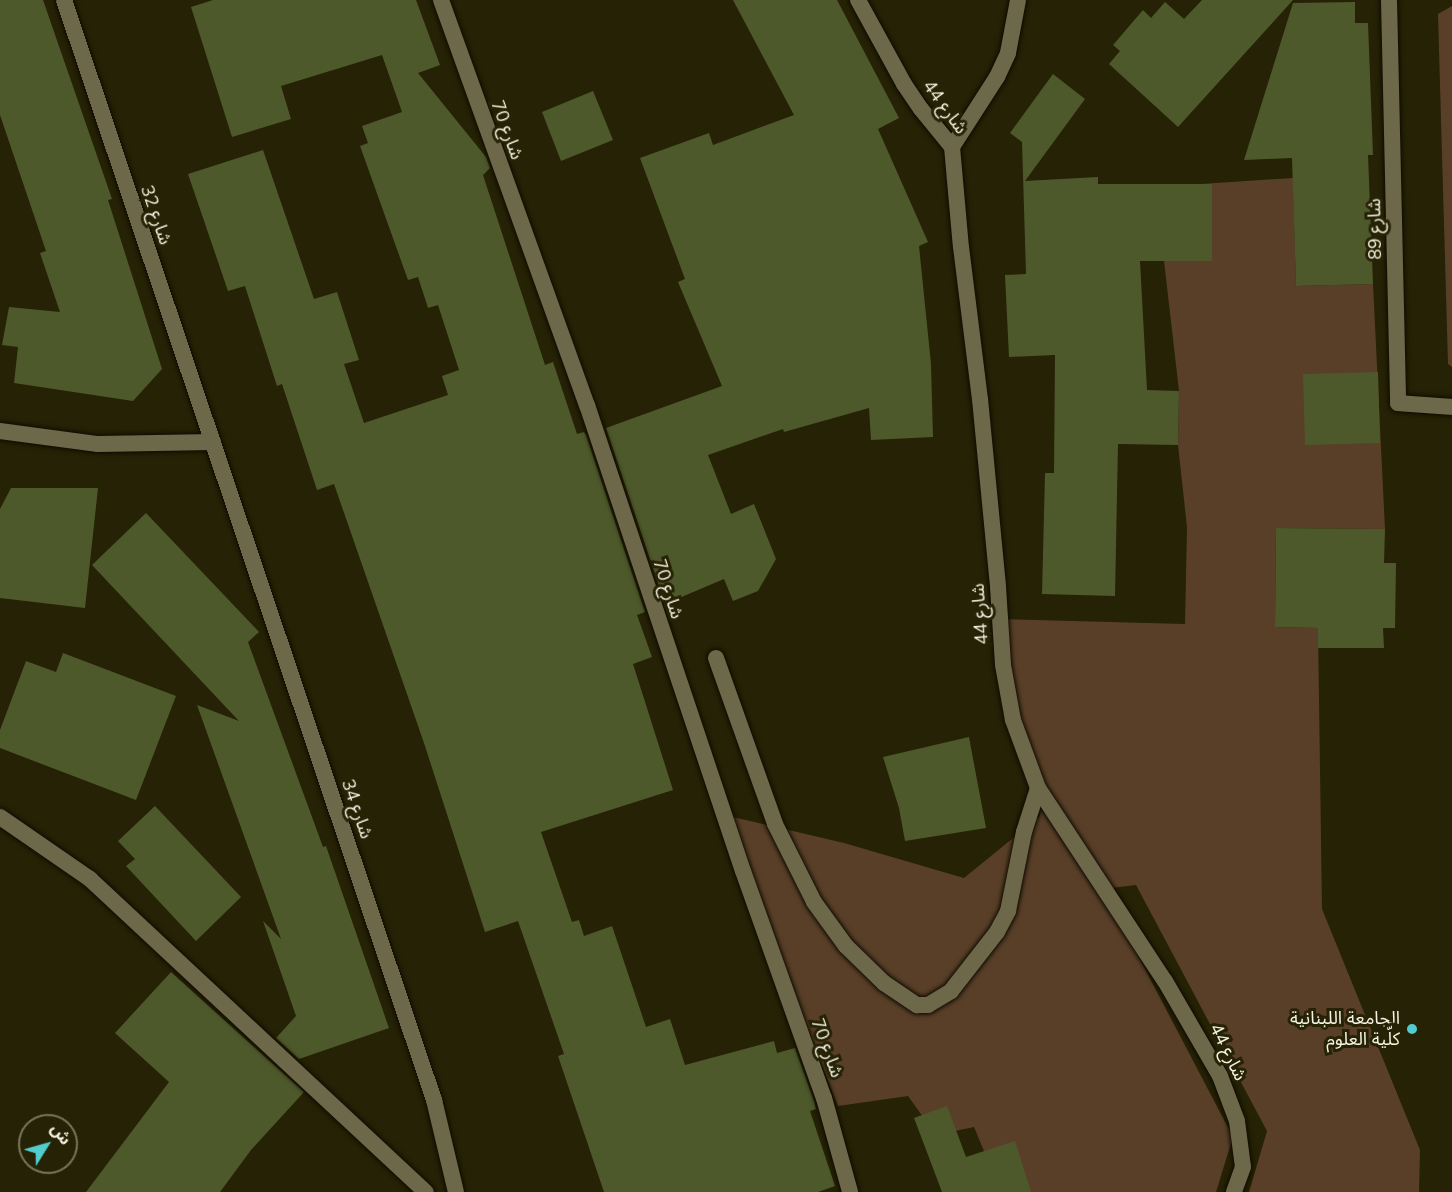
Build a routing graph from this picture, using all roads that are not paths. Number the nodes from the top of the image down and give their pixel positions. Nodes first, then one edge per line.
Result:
1 (64, 0) edge
2 (441, 0) edge
3 (858, 0) edge
4 (1018, 0) edge
5 (1389, 0) edge
6 (952, 147) junction
7 (1452, 406) edge
8 (0, 431) edge
9 (213, 442) junction
10 (716, 658) dead end
11 (1038, 788) junction
12 (0, 817) edge
13 (426, 1192) edge
14 (456, 1192) edge
15 (850, 1192) edge
16 (1234, 1192) edge

1 - 9 street, شارع 32
2 - 15 street, شارع 70
3 - 6 street, شارع 44
4 - 6 street
5 - 7 street, شارع 89
6 - 11 street, شارع 44
8 - 9 street
9 - 14 street, شارع 34
10 - 11 street
11 - 16 street, شارع 44
12 - 13 street

